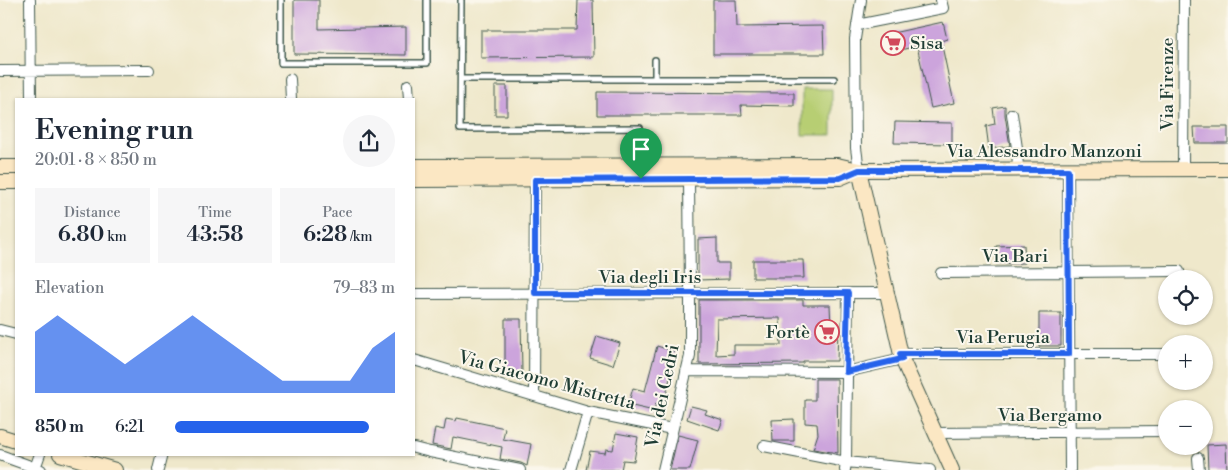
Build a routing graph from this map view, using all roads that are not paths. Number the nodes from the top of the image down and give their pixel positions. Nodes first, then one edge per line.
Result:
1 (30, 0) edge
2 (281, 0) edge
3 (427, 0) edge
4 (461, 0) edge
5 (855, 0) edge
6 (861, 0) edge
7 (941, 0) edge
8 (1184, 0) edge
9 (857, 25) junction
10 (855, 39) junction
11 (655, 60) dead end
12 (150, 70) dead end
13 (0, 71) edge
14 (31, 71) junction
15 (290, 78) dead end
16 (461, 79) junction
17 (655, 79) junction
18 (834, 79) dead end
19 (408, 85) dead end
20 (31, 98) edge
21 (291, 98) edge
22 (408, 98) edge
23 (1012, 114) dead end
24 (0, 166) edge
25 (15, 166) edge
26 (415, 166) edge
27 (1183, 169) junction
28 (1228, 169) edge
29 (859, 170) junction
30 (1018, 170) junction
31 (1068, 170) junction
32 (641, 172) junction
33 (689, 179) junction
34 (415, 180) edge
35 (535, 180) junction
36 (0, 182) edge
37 (15, 182) edge
38 (1158, 271) edge
39 (941, 272) dead end
40 (1070, 272) junction
41 (535, 293) junction
42 (690, 293) junction
43 (848, 293) junction
44 (887, 293) junction
45 (415, 294) edge
46 (0, 330) edge
47 (15, 334) edge
48 (1069, 354) junction
49 (1158, 354) edge
50 (901, 356) junction
51 (415, 360) edge
52 (686, 371) junction
53 (846, 372) junction
54 (534, 396) junction
55 (588, 412) junction
56 (672, 429) junction
57 (1070, 431) junction
58 (1158, 431) edge
59 (934, 433) junction
60 (0, 436) edge
61 (15, 441) edge
62 (764, 446) dead end
63 (415, 448) edge
64 (0, 455) edge
65 (40, 456) edge
66 (67, 456) edge
67 (162, 456) edge
68 (1198, 458) dead end
69 (846, 466) edge
70 (38, 469) edge
71 (115, 470) edge
72 (158, 470) edge
73 (520, 470) edge
74 (571, 470) edge
75 (663, 470) edge
76 (930, 470) edge
77 (952, 470) edge
78 (1070, 470) edge
79 (1200, 470) edge

1 - 14 street
2 - 3 lane
4 - 16 lane
5 - 10 street
6 - 9 street
7 - 9 street
8 - 27 street, Via Firenze
9 - 10 street
10 - 29 street
11 - 17 lane
12 - 14 street
13 - 14 street
14 - 20 street
15 - 21 street
16 - 17 lane
16 - 32 lane
17 - 18 lane
19 - 22 street
23 - 30 street
24 - 25 main road
26 - 32 main road
27 - 28 main road, Via Alessandro Manzoni
27 - 31 main road, Via Alessandro Manzoni
29 - 30 main road, Via Alessandro Manzoni
29 - 32 main road
29 - 33 main road
29 - 44 main road
30 - 31 main road, Via Alessandro Manzoni
31 - 40 street
32 - 33 main road
32 - 35 main road
33 - 42 street, Via dei Cedri
34 - 35 main road
35 - 41 street
36 - 37 main road
38 - 40 street, Via Bari
39 - 40 street, Via Bari
40 - 48 street
41 - 42 street, Via degli Iris
41 - 45 street, Via degli Iris
41 - 54 street
42 - 43 street, Via degli Iris
42 - 52 street, Via dei Cedri
43 - 44 street, Via degli Iris
43 - 53 street
44 - 50 main road
46 - 47 street
48 - 49 street, Via Perugia
48 - 50 street, Via Perugia
48 - 57 street
50 - 53 street, Via Perugia
50 - 59 main road
51 - 54 street, Via Giacomo Mistretta
52 - 53 street, Via Perugia
52 - 56 street, Via dei Cedri
53 - 69 street
54 - 55 street, Via Giacomo Mistretta
55 - 56 street, Via Giacomo Mistretta
55 - 74 street
56 - 75 street, Via dei Cedri
57 - 58 street, Via Bergamo
57 - 59 street, Via Bergamo
57 - 78 street
59 - 77 main road
60 - 61 main road
62 - 69 street
63 - 73 street
64 - 70 street
65 - 70 street
66 - 71 main road
67 - 72 street
68 - 79 street
69 - 76 street

